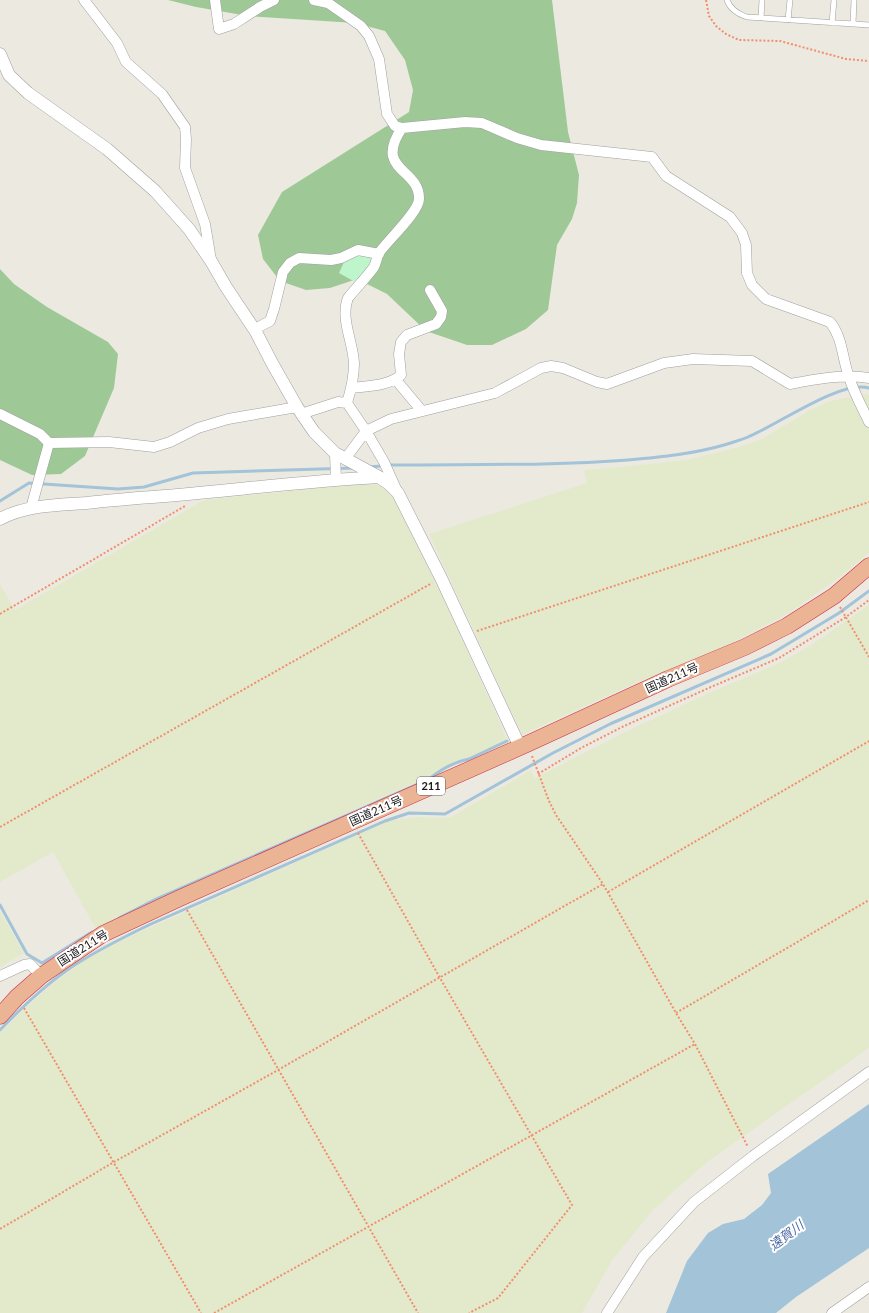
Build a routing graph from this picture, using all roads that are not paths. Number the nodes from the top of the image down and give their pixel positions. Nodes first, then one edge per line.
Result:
1 (84, 0) edge
2 (215, 0) edge
3 (274, 0) edge
4 (314, 0) edge
5 (727, 0) edge
6 (762, 0) edge
7 (790, 0) edge
8 (834, 0) edge
9 (854, 0) edge
10 (761, 18) junction
11 (788, 20) junction
12 (832, 23) junction
13 (852, 24) junction
14 (869, 25) edge
15 (0, 54) edge
16 (402, 128) junction
17 (379, 254) junction
18 (211, 261) junction
19 (430, 290) dead end
20 (254, 329) junction
21 (869, 378) edge
22 (396, 380) junction
23 (852, 384) junction
24 (352, 388) junction
25 (347, 403) junction
26 (299, 410) junction
27 (422, 411) junction
28 (0, 414) edge
29 (869, 422) edge
30 (366, 431) junction
31 (49, 443) junction
32 (340, 465) junction
33 (380, 470) junction
34 (31, 508) junction
35 (0, 519) edge
36 (869, 566) edge
37 (524, 745) junction
38 (0, 976) edge
39 (40, 976) junction
40 (0, 1016) edge
41 (869, 1072) edge
42 (869, 1287) edge
43 (607, 1313) edge
44 (832, 1313) edge

1 - 18 street
2 - 3 street
4 - 16 street
5 - 10 lane
6 - 10 lane
7 - 11 lane
8 - 12 lane
9 - 13 lane
10 - 11 lane
11 - 12 lane
12 - 13 lane
13 - 14 lane
15 - 18 street
16 - 17 street
16 - 23 street
17 - 20 street
17 - 24 street
18 - 20 street
19 - 22 street
20 - 26 street
21 - 23 street
22 - 24 street
22 - 27 street
23 - 27 street
23 - 29 street
24 - 25 street
25 - 26 street
25 - 30 street
26 - 31 street
26 - 32 street
27 - 30 street
28 - 31 street
30 - 32 street
30 - 33 street
31 - 34 street
32 - 33 street
32 - 33 street
32 - 34 street
33 - 37 street
34 - 35 street
36 - 37 highway, 国道211号 / 211
37 - 39 highway, 国道211号 / 211
38 - 39 street
39 - 40 highway, 国道211号 / 211
41 - 43 street
42 - 44 street

